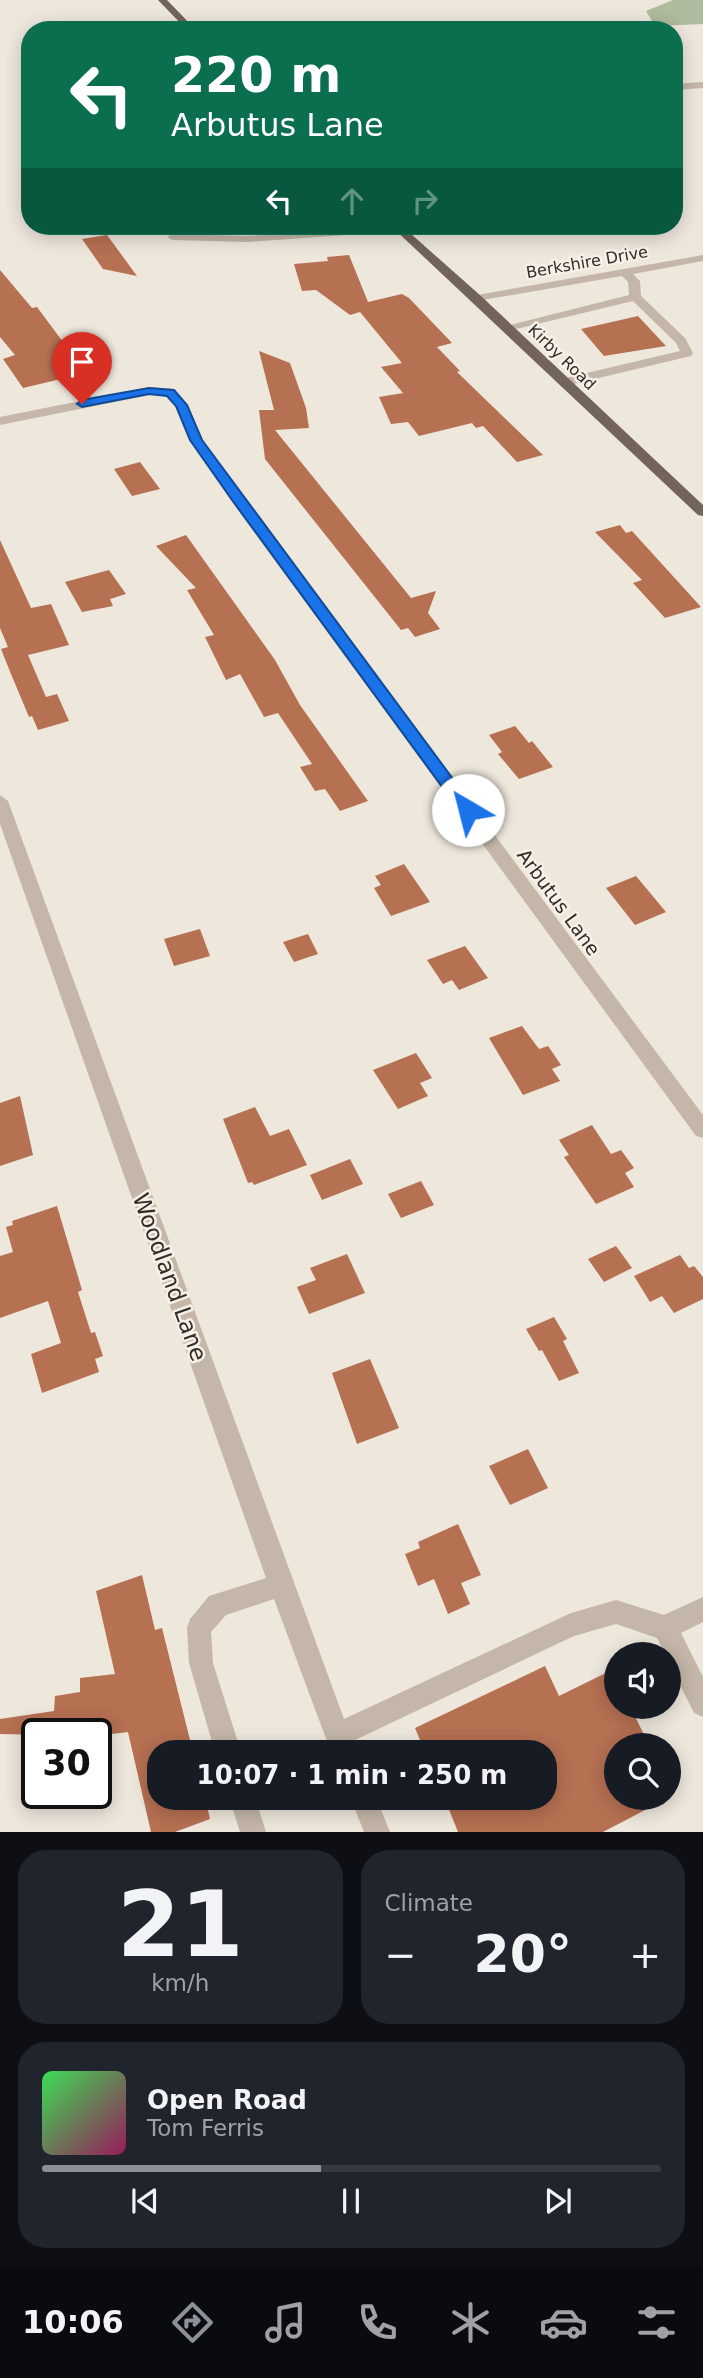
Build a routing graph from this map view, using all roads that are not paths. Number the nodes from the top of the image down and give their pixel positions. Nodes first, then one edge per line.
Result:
1 (162, 0) edge
2 (183, 21) edge
3 (683, 85) edge
4 (703, 85) edge
5 (303, 235) edge
6 (406, 235) edge
7 (172, 237) dead end
8 (703, 258) edge
9 (625, 272) junction
10 (635, 297) junction
11 (477, 298) junction
12 (508, 327) junction
13 (565, 382) junction
14 (0, 421) edge
15 (703, 512) edge
16 (0, 801) edge
17 (703, 1130) edge
18 (281, 1585) junction
19 (703, 1609) edge
20 (665, 1629) junction
21 (703, 1704) edge
22 (224, 1740) edge
23 (340, 1740) edge
24 (347, 1740) edge
25 (246, 1810) edge
26 (368, 1810) edge
27 (253, 1832) edge
28 (377, 1832) edge

1 - 2 main road
3 - 4 street
5 - 7 street
6 - 11 main road, Kirby Road
8 - 9 street, Berkshire Drive
9 - 10 street
9 - 11 street, Berkshire Drive
10 - 12 street
10 - 13 street
11 - 12 main road, Kirby Road
12 - 13 main road, Kirby Road
13 - 15 main road, Kirby Road
14 - 17 street, Arbutus Lane
16 - 18 street, Woodland Lane
18 - 22 street
18 - 23 street, Woodland Lane
19 - 20 street
20 - 21 street
20 - 24 street
25 - 27 street
26 - 28 street

